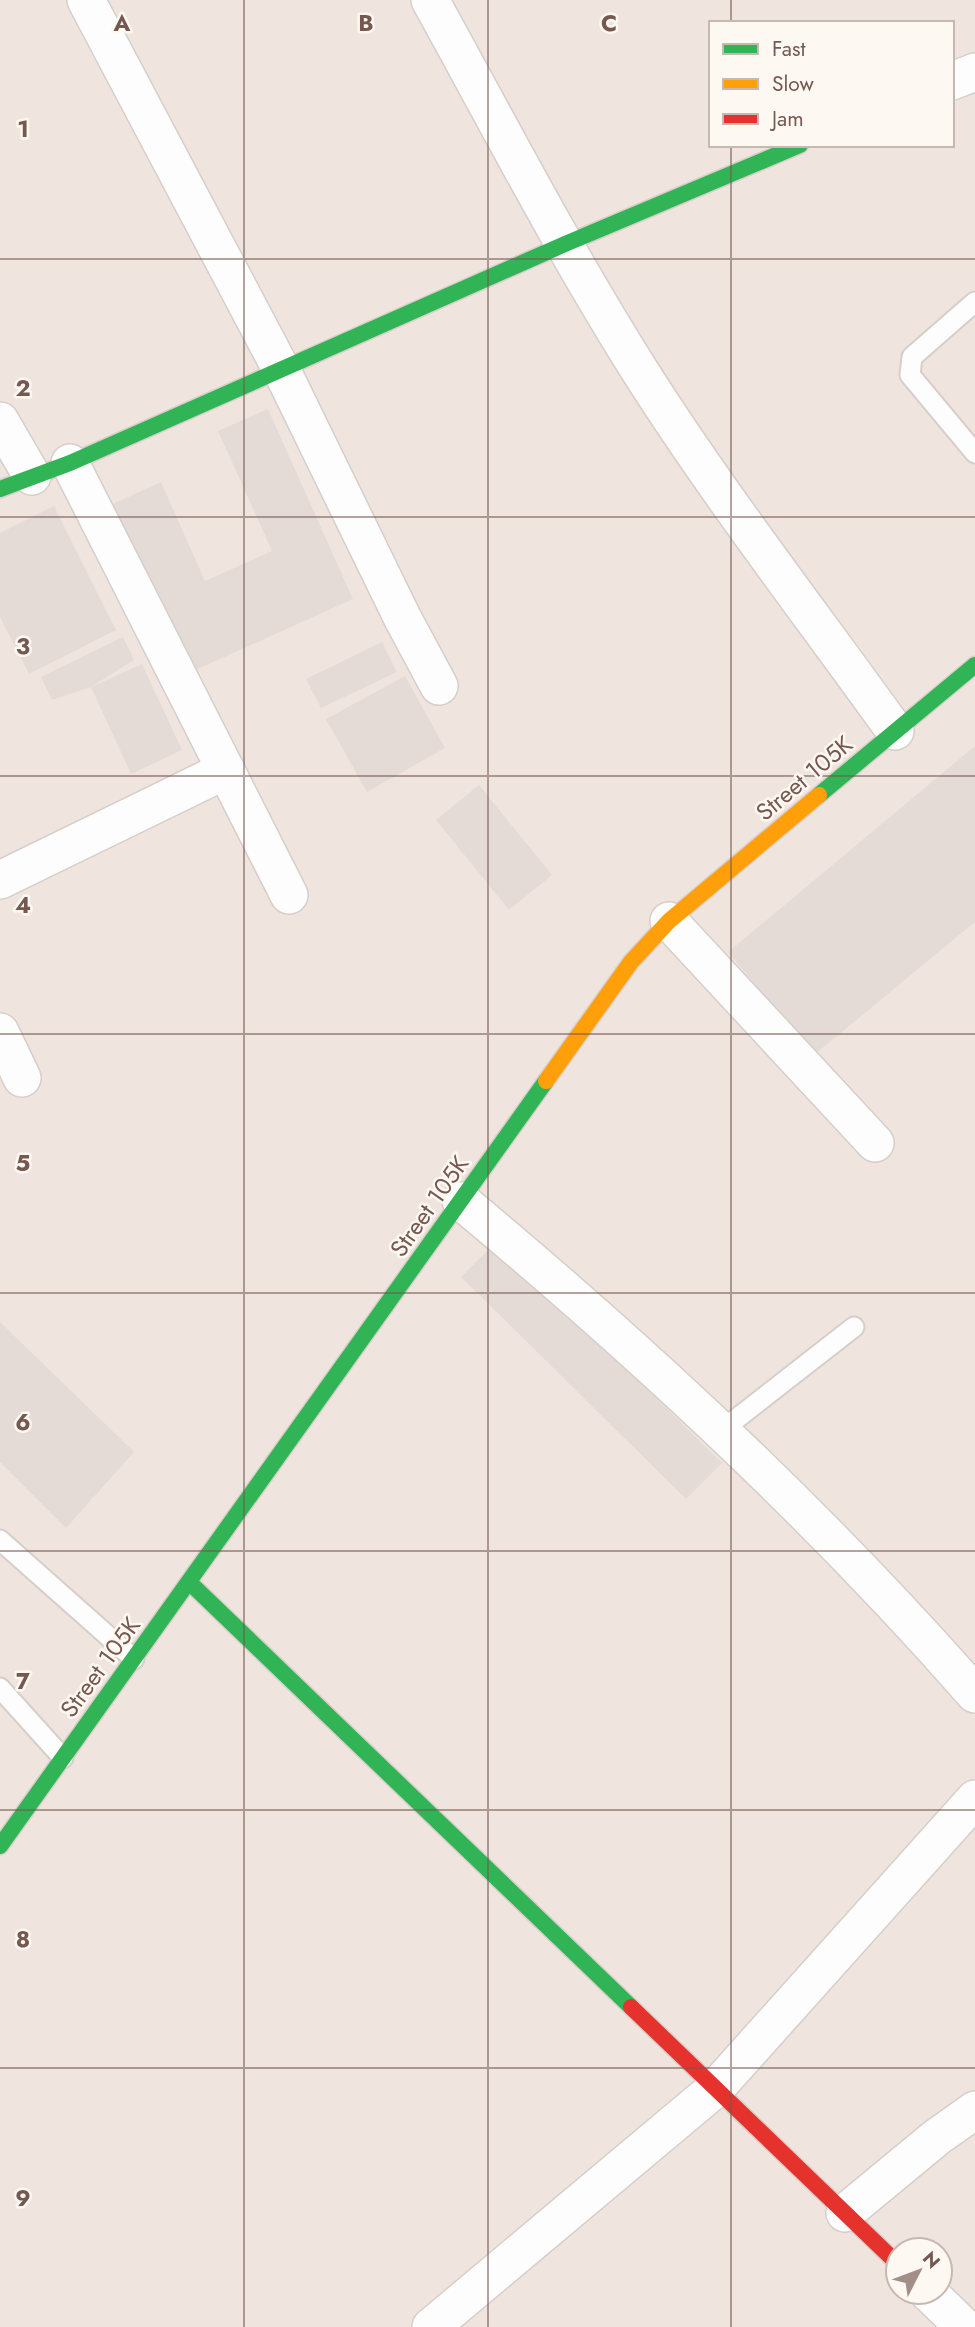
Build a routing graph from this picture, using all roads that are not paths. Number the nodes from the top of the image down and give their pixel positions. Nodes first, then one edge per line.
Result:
1 (86, 0) edge
2 (430, 0) edge
3 (975, 72) edge
4 (954, 80) edge
5 (795, 147) edge
6 (565, 243) junction
7 (975, 302) edge
8 (281, 369) junction
9 (0, 421) edge
10 (975, 453) edge
11 (70, 463) junction
12 (16, 483) edge
13 (975, 665) edge
14 (439, 685) dead end
15 (895, 731) junction
16 (226, 770) junction
17 (0, 880) edge
18 (289, 895) dead end
19 (669, 921) junction
20 (0, 1032) edge
21 (22, 1078) dead end
22 (876, 1143) dead end
23 (461, 1201) junction
24 (854, 1327) dead end
25 (722, 1430) junction
26 (0, 1541) edge
27 (189, 1582) junction
28 (134, 1659) junction
29 (0, 1688) edge
30 (975, 1695) edge
31 (63, 1758) junction
32 (975, 1799) edge
33 (0, 1846) edge
34 (716, 2088) junction
35 (975, 2110) edge
36 (845, 2213) junction
37 (884, 2250) edge
38 (942, 2306) edge
39 (431, 2327) edge
40 (964, 2327) edge

1 - 8 street
2 - 6 street
3 - 4 street
5 - 6 street
6 - 8 street
6 - 15 street
7 - 10 lane
8 - 11 street
8 - 14 street
9 - 12 street
11 - 12 street
11 - 16 street
13 - 15 street, Street 105K
15 - 19 street, Street 105K
16 - 17 street
16 - 18 street
19 - 22 street
19 - 23 street, Street 105K
20 - 21 street
23 - 25 street
23 - 27 street, Street 105K
24 - 25 lane
25 - 30 street
26 - 28 lane
27 - 28 street, Street 105K
27 - 34 street
28 - 31 street, Street 105K
29 - 31 lane
31 - 33 street, Street 105K
32 - 34 street
34 - 36 street
34 - 39 street
35 - 36 street
36 - 37 street
38 - 40 street

